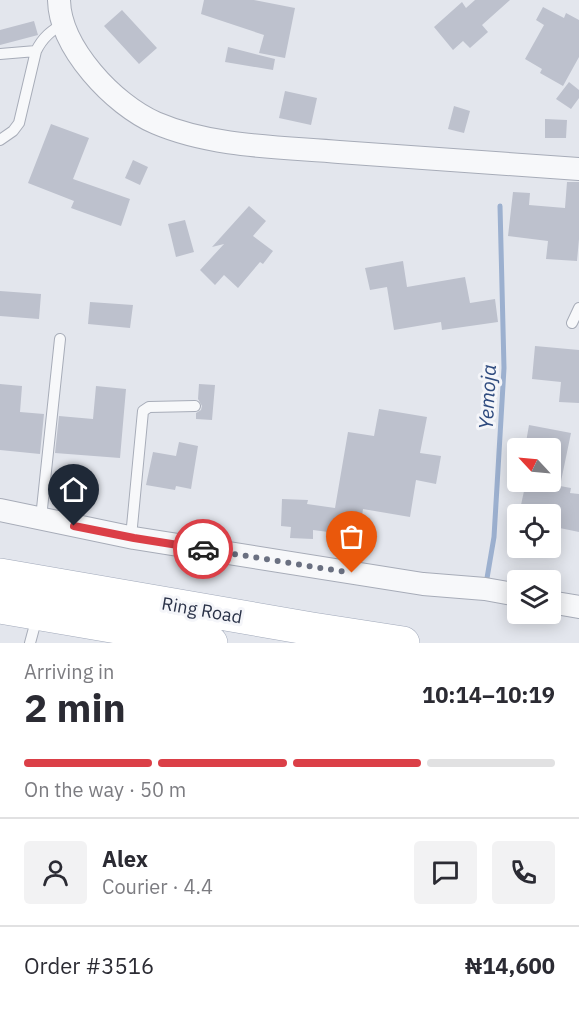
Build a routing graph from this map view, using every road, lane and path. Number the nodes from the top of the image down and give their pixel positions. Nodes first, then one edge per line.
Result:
1 (59, 0) edge
2 (64, 23) junction
3 (36, 51) junction
4 (0, 54) edge
5 (0, 140) edge
6 (579, 170) edge
7 (579, 308) edge
8 (572, 323) dead end
9 (60, 339) dead end
10 (195, 406) dead end
11 (0, 510) edge
12 (40, 518) junction
13 (131, 537) junction
14 (0, 575) edge
15 (507, 594) edge
16 (561, 604) edge
17 (0, 607) edge
18 (579, 607) edge
19 (34, 628) edge
20 (121, 635) edge
21 (159, 639) edge
22 (211, 643) edge
23 (404, 643) edge

1 - 2 street
2 - 3 lane
2 - 6 street
3 - 4 lane
3 - 5 lane
7 - 8 lane
9 - 12 lane
10 - 13 lane
11 - 12 street
12 - 13 street
13 - 15 street
14 - 23 main road, Ring Road
16 - 18 street
17 - 19 main road, Ring Road
19 - 20 main road, Ring Road
20 - 21 main road, Ring Road
21 - 22 main road, Ring Road

